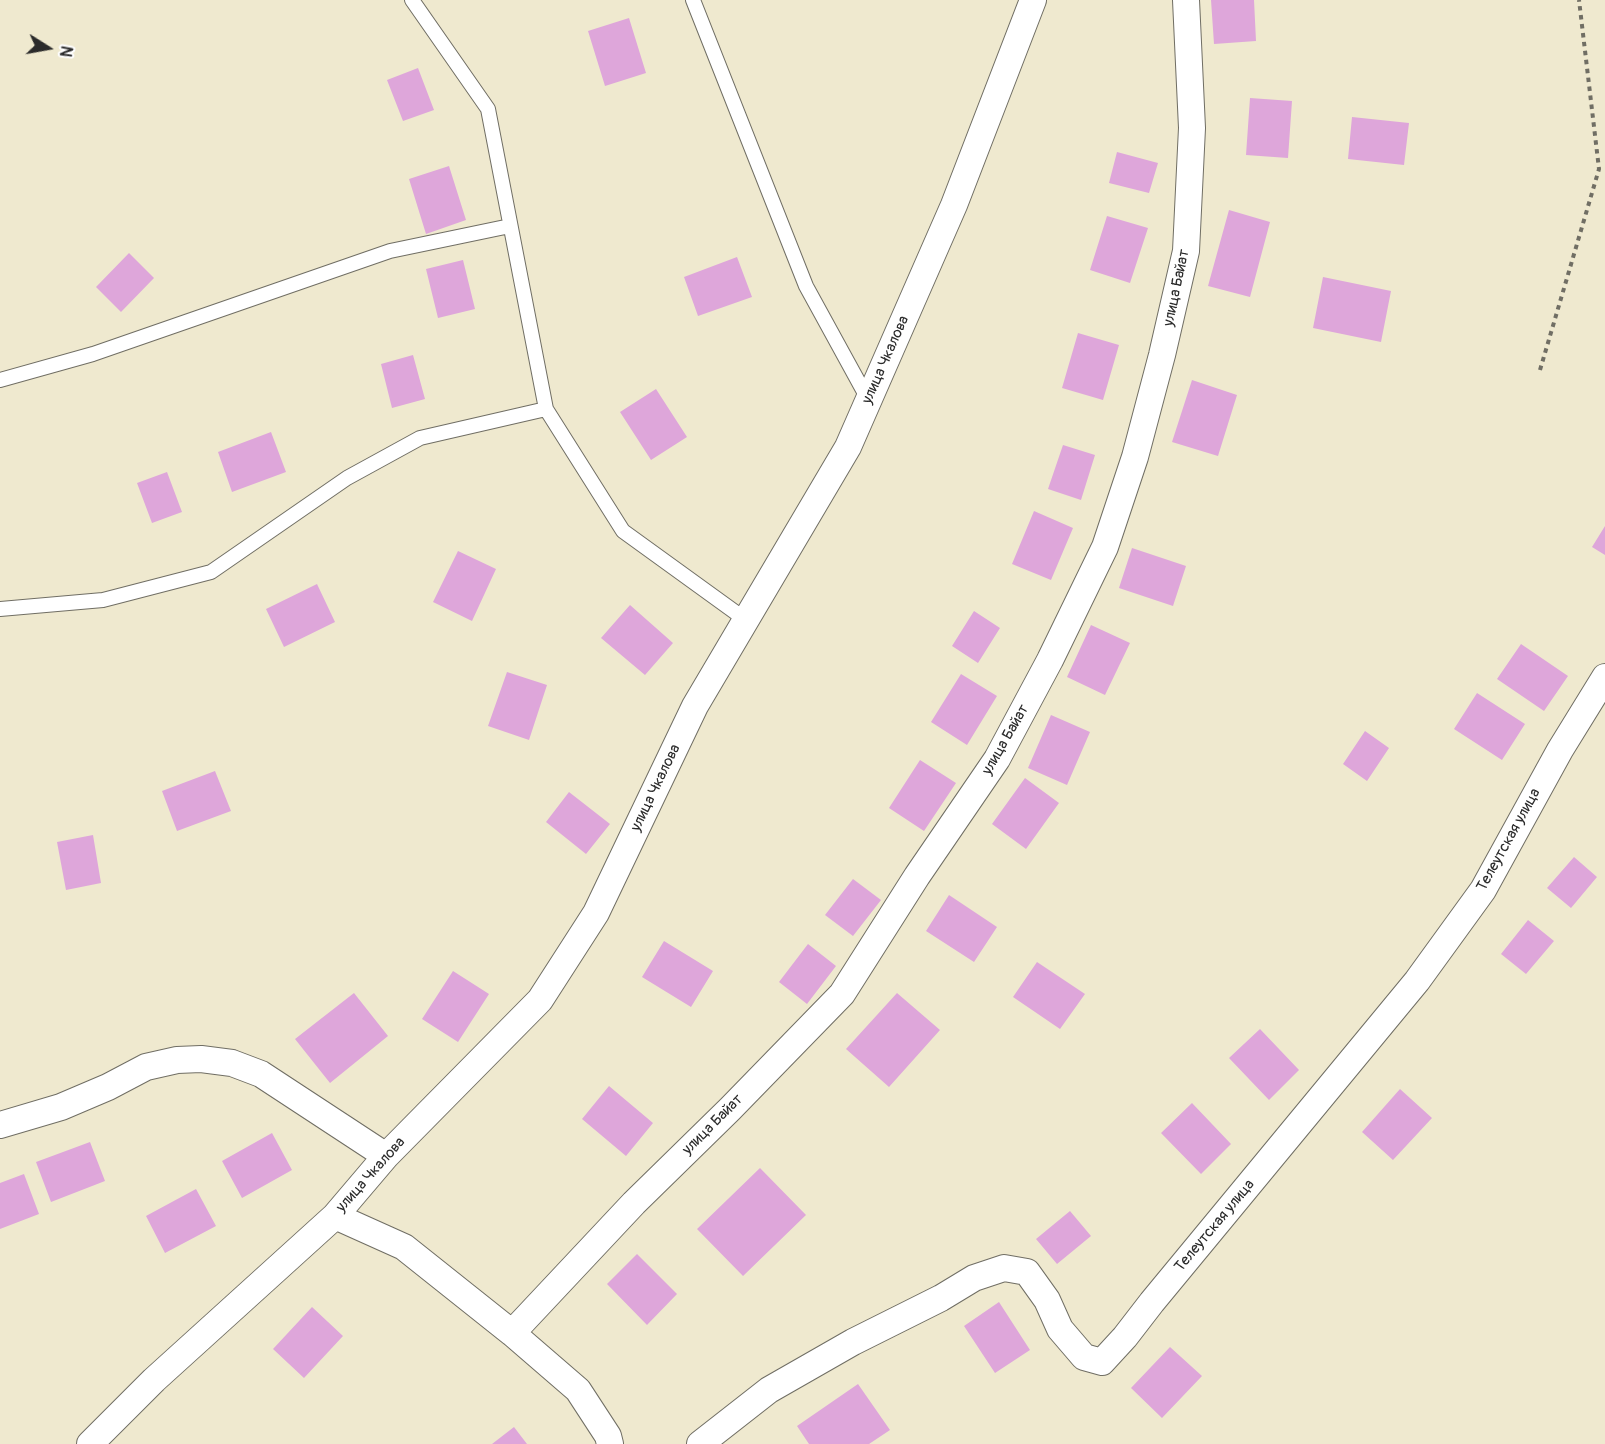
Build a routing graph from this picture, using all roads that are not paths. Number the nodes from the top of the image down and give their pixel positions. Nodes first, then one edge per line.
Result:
1 (412, 0) edge
2 (693, 0) edge
3 (1033, 0) edge
4 (1186, 0) edge
5 (510, 226) junction
6 (0, 380) edge
7 (869, 401) junction
8 (546, 409) junction
9 (0, 609) edge
10 (746, 620) junction
11 (1605, 677) edge
12 (0, 1125) edge
13 (387, 1156) junction
14 (335, 1216) junction
15 (512, 1333) junction
16 (90, 1444) edge
17 (610, 1444) edge
18 (700, 1444) edge

1 - 5 lane
2 - 7 lane
3 - 7 street, улица Чкалова
4 - 15 street, улица Байат
5 - 6 lane
5 - 8 lane
7 - 10 street, улица Чкалова
8 - 9 lane
8 - 10 lane
10 - 13 street, улица Чкалова
11 - 18 street, Телеутская улица
12 - 13 street
13 - 14 street, улица Чкалова
14 - 15 street
14 - 16 street, улица Чкалова
15 - 17 street

